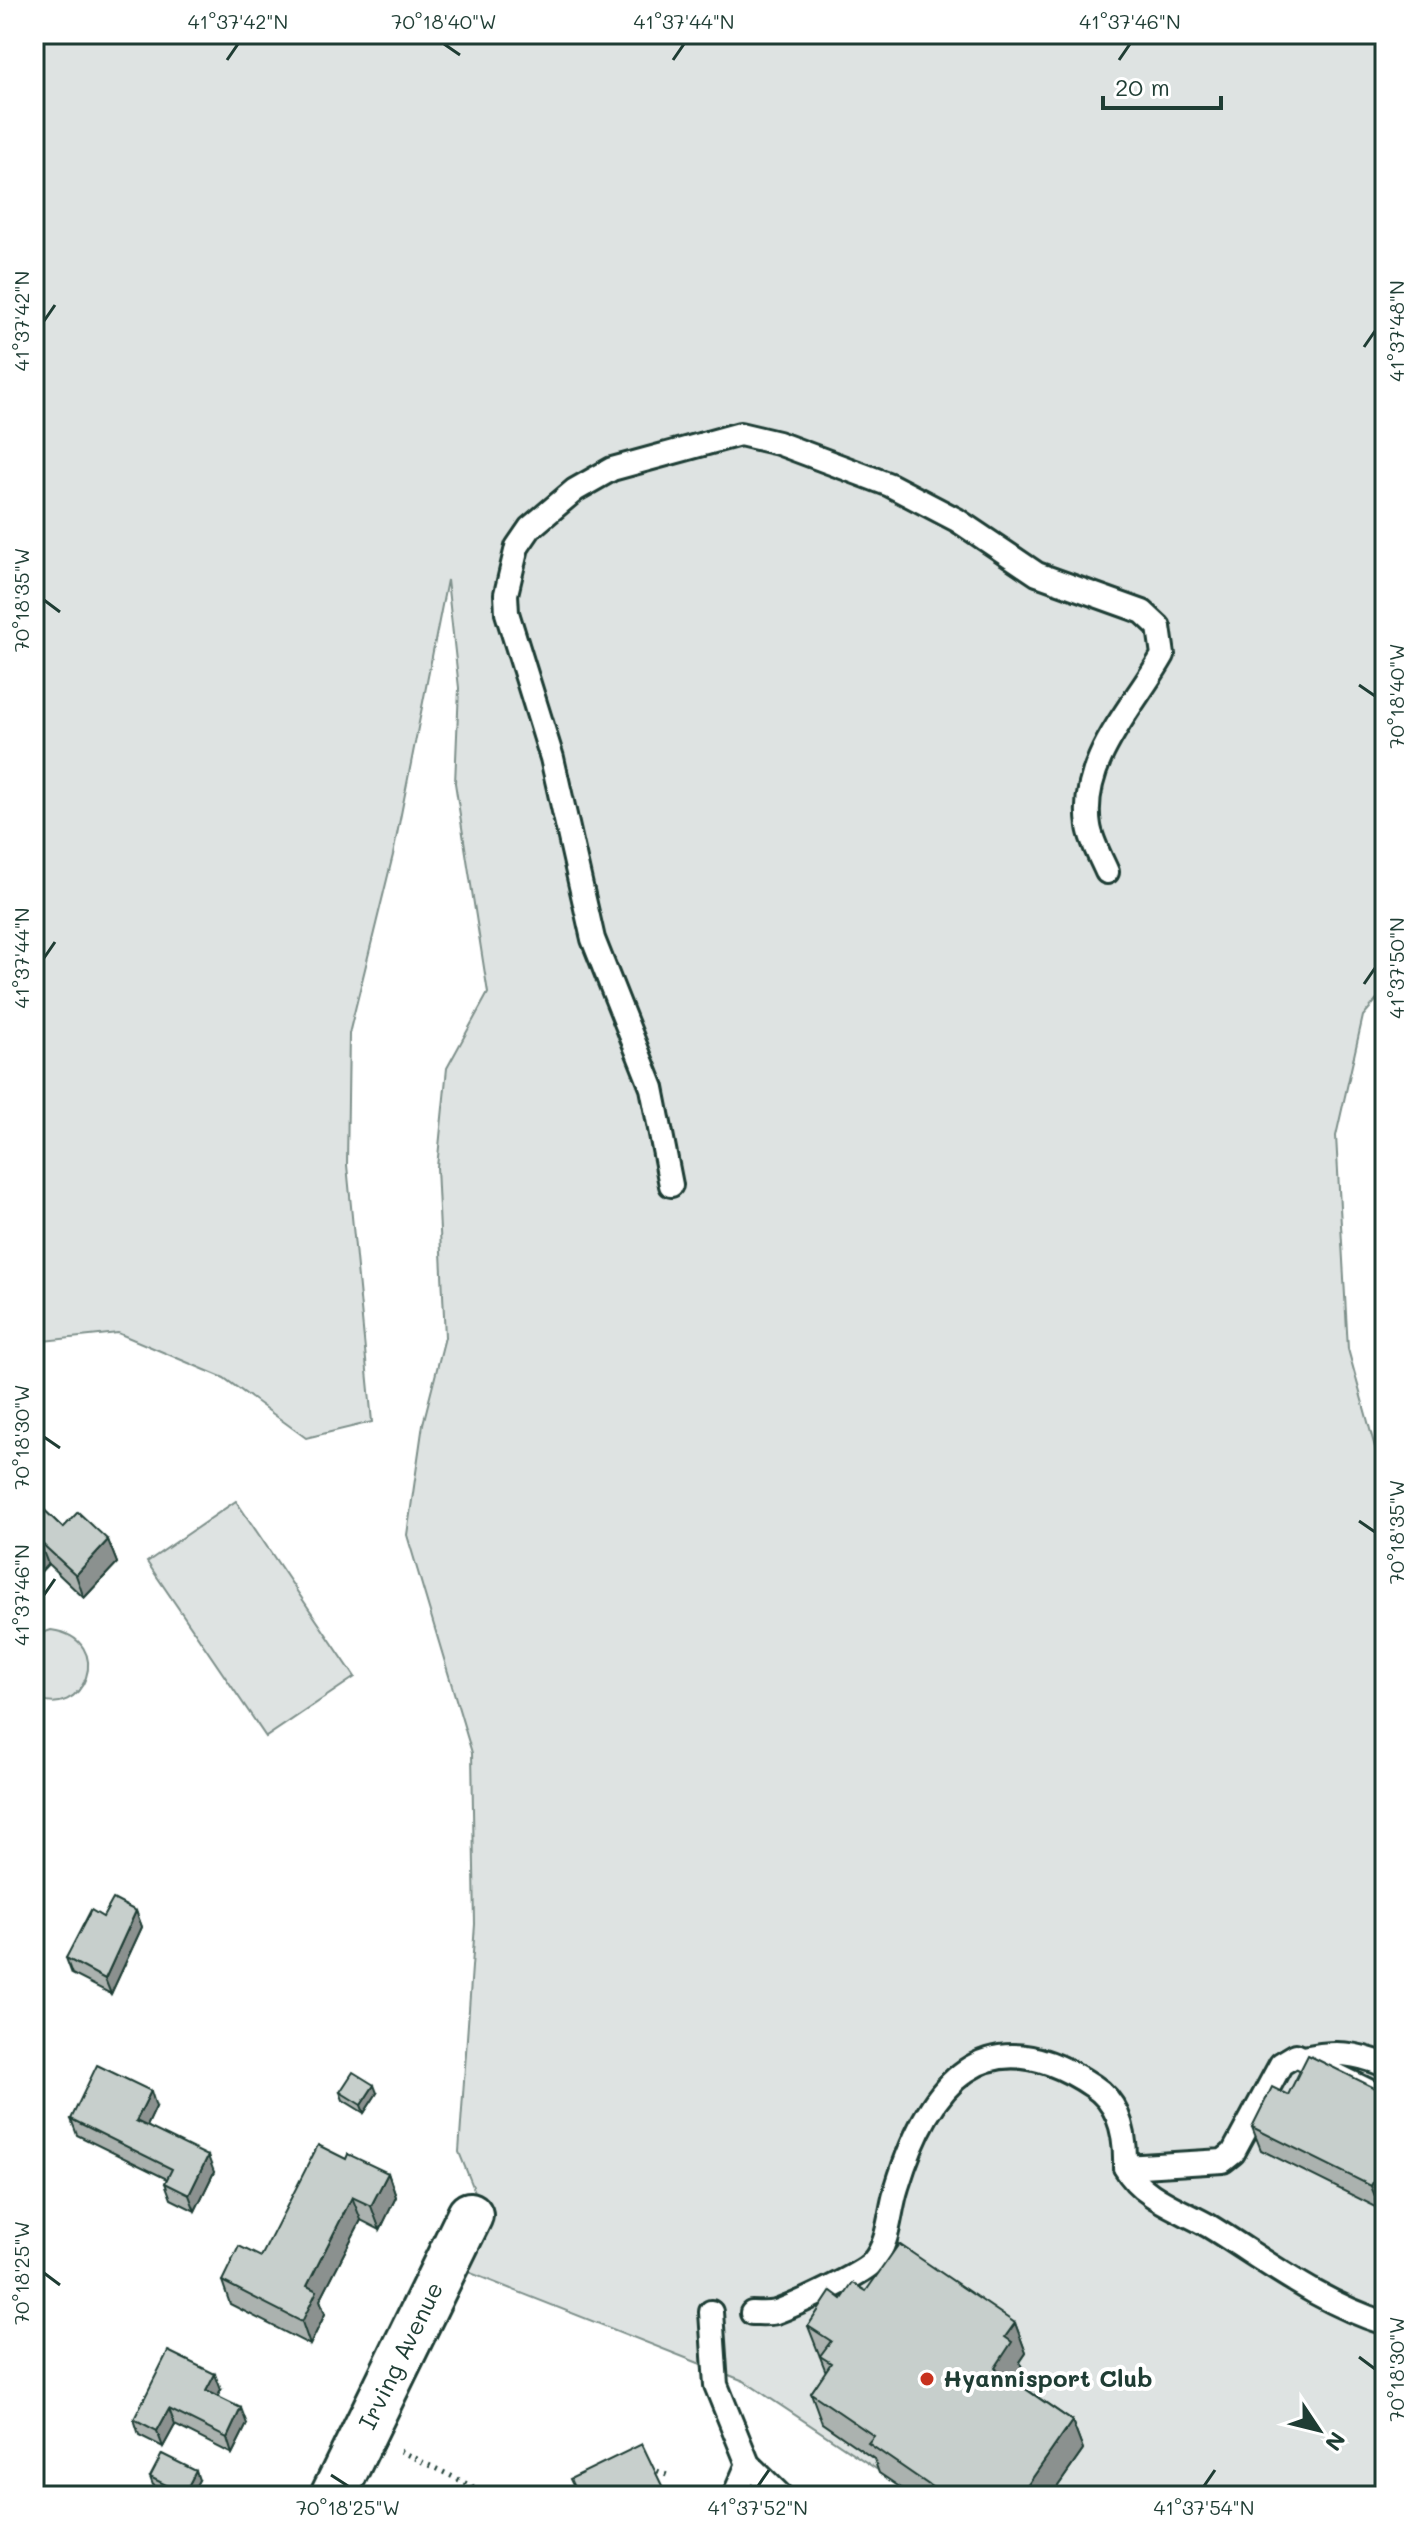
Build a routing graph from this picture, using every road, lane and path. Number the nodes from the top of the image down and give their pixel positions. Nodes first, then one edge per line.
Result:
1 (1107, 872) dead end
2 (671, 1185) dead end
3 (1304, 2058) junction
4 (1385, 2065) edge
5 (1385, 2099) edge
6 (1125, 2167) junction
7 (470, 2215) dead end
8 (711, 2312) dead end
9 (752, 2313) dead end
10 (1385, 2323) edge
11 (394, 2448) dead end
12 (748, 2464) junction
13 (642, 2469) edge
14 (667, 2475) dead end
15 (592, 2482) edge
16 (333, 2496) edge
17 (492, 2496) edge
18 (568, 2496) edge
19 (734, 2496) edge
20 (781, 2496) edge

1 - 2 lane
3 - 4 lane
3 - 5 lane
3 - 6 lane
6 - 9 lane
6 - 10 lane
7 - 16 street, Irving Avenue
8 - 12 lane
11 - 17 path
12 - 19 lane
12 - 20 lane
13 - 14 path
15 - 18 path

